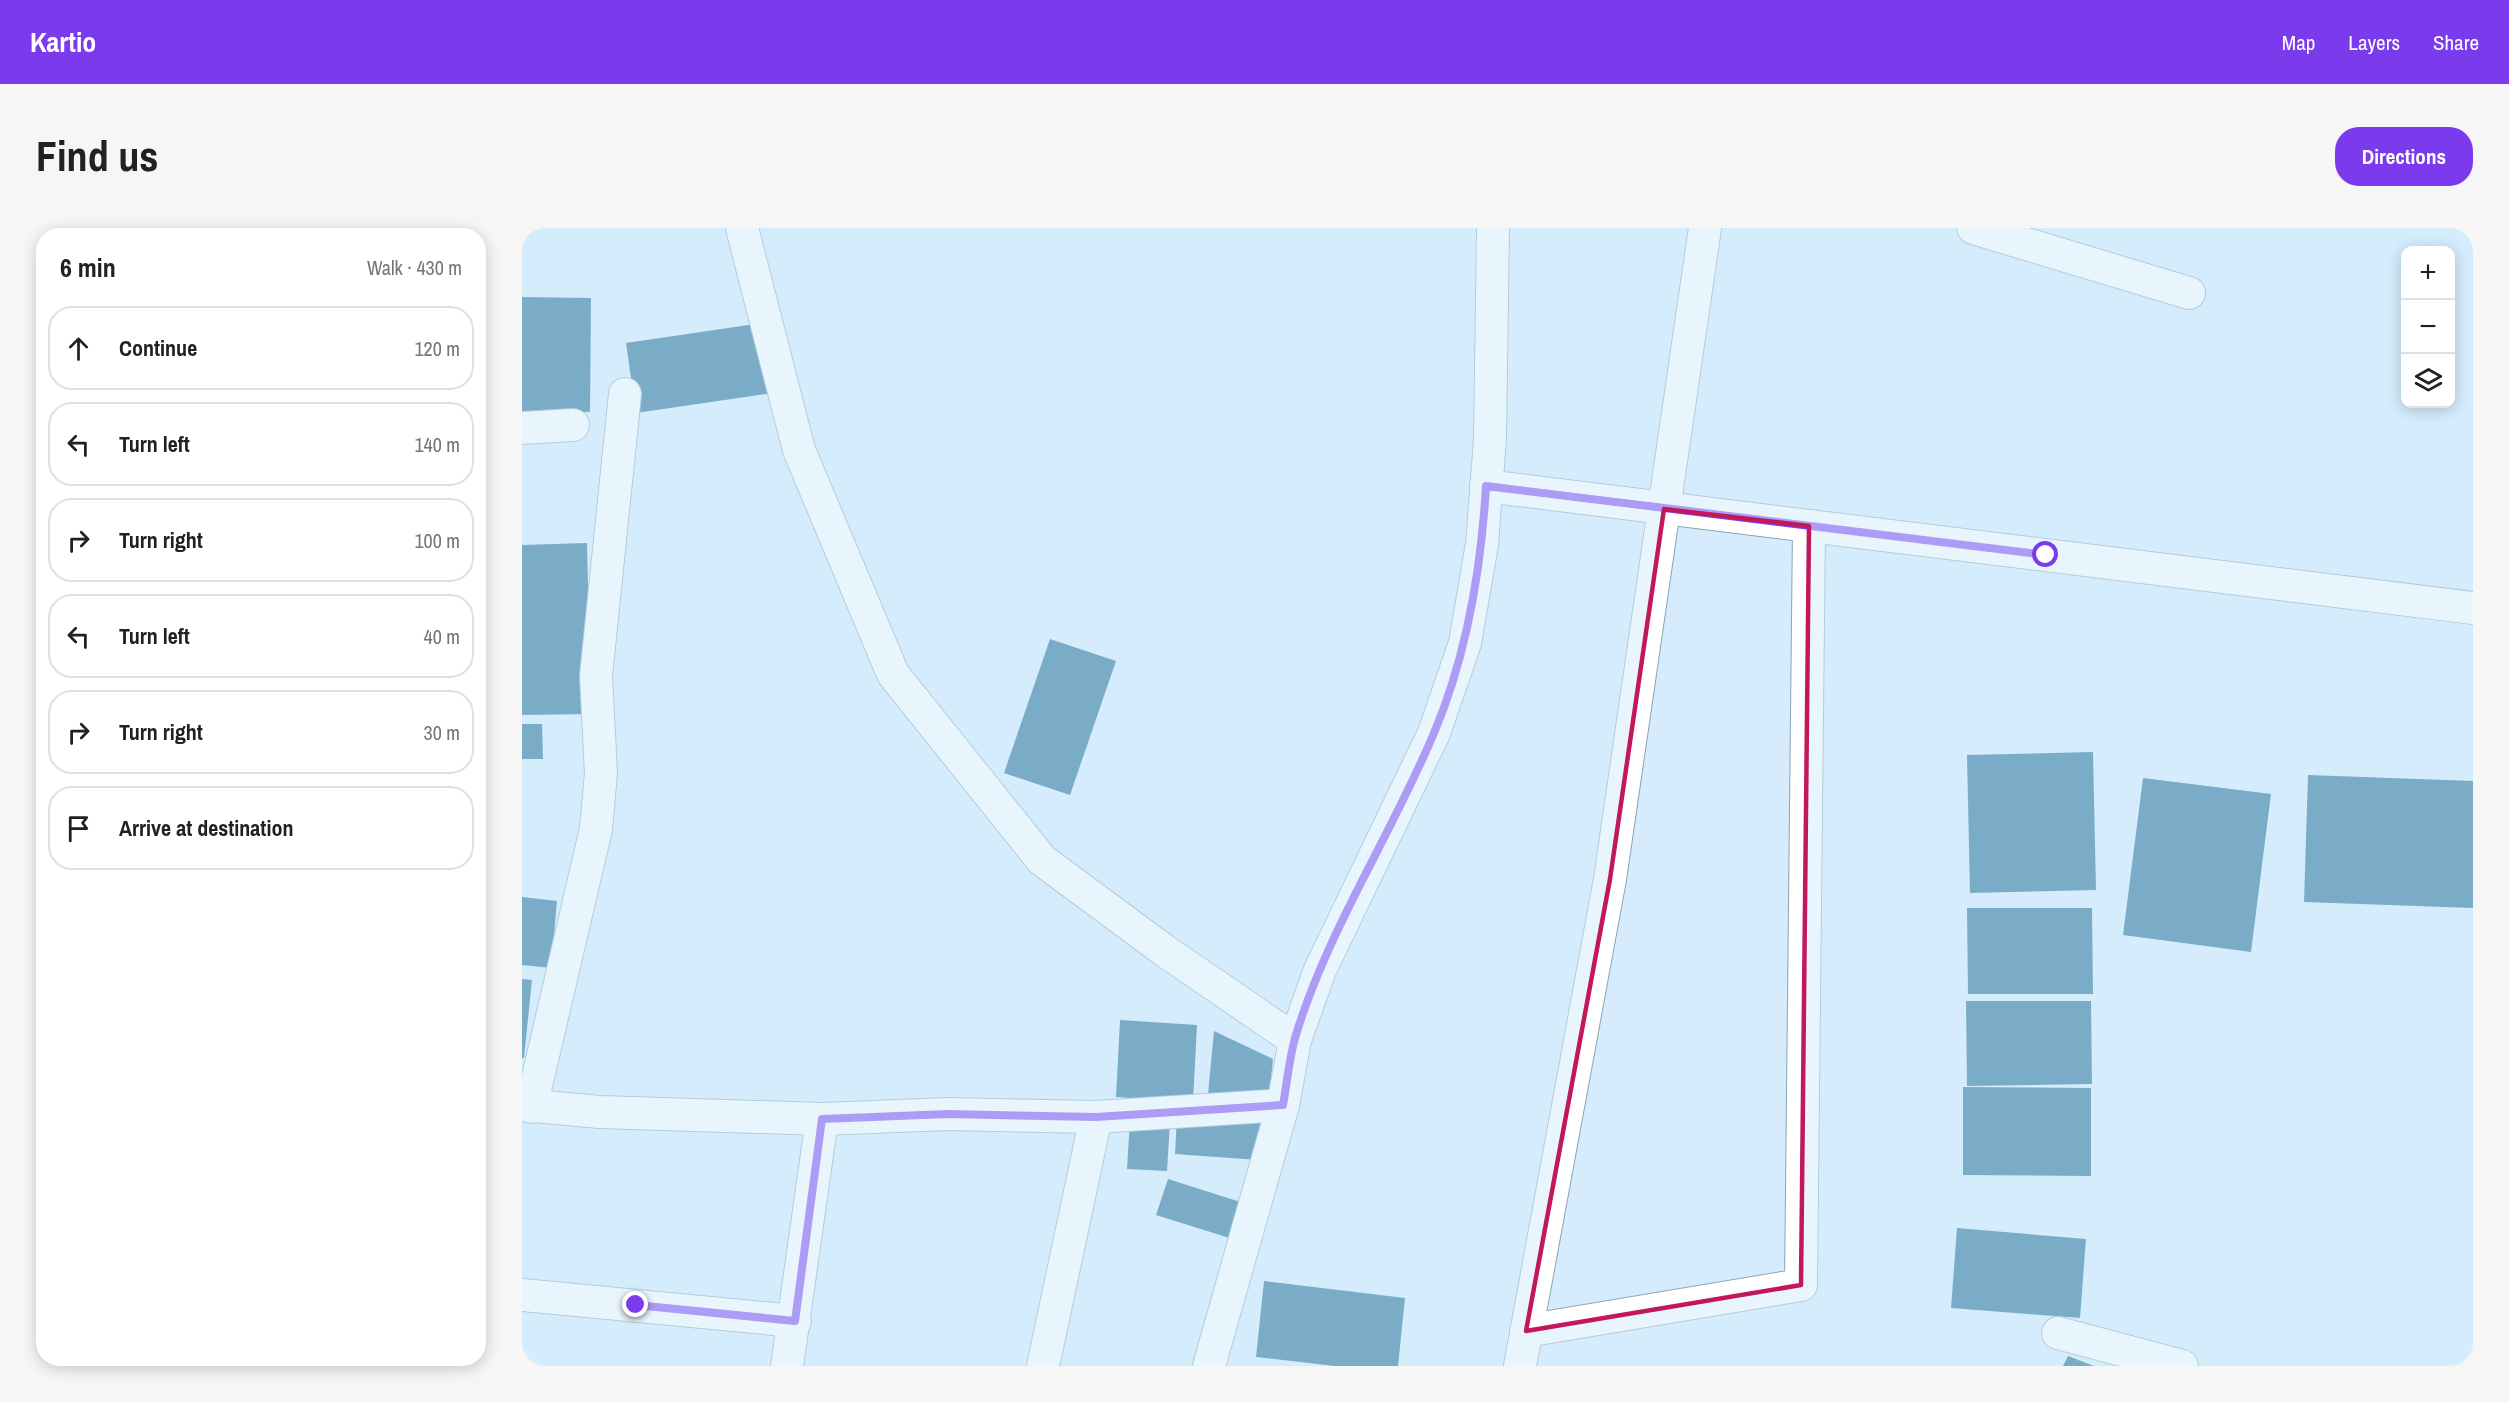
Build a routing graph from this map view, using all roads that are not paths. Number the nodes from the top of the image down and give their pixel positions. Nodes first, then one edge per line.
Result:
1 (742, 228) edge
2 (1493, 228) edge
3 (1705, 228) edge
4 (1973, 228) edge
5 (2189, 293) dead end
6 (625, 394) dead end
7 (573, 424) dead end
8 (522, 428) edge
9 (1486, 486) junction
10 (1664, 508) junction
11 (1809, 526) junction
12 (2473, 608) edge
13 (1295, 1040) junction
14 (1283, 1105) junction
15 (526, 1106) edge
16 (1096, 1117) junction
17 (822, 1119) junction
18 (522, 1295) edge
19 (795, 1321) junction
20 (1526, 1331) junction
21 (2058, 1333) dead end
22 (787, 1366) edge
23 (1043, 1366) edge
24 (1209, 1366) edge
25 (1520, 1366) edge
26 (2182, 1366) edge

1 - 13 street
2 - 9 street
3 - 10 street
4 - 5 street
6 - 15 street
7 - 8 street
9 - 10 street
9 - 13 street
10 - 11 street
10 - 20 street
11 - 12 street
11 - 20 street
13 - 14 street
14 - 16 street
14 - 24 street
15 - 17 street
16 - 17 street
16 - 23 street
17 - 19 street
18 - 19 street
19 - 22 street
20 - 25 street
21 - 26 street

